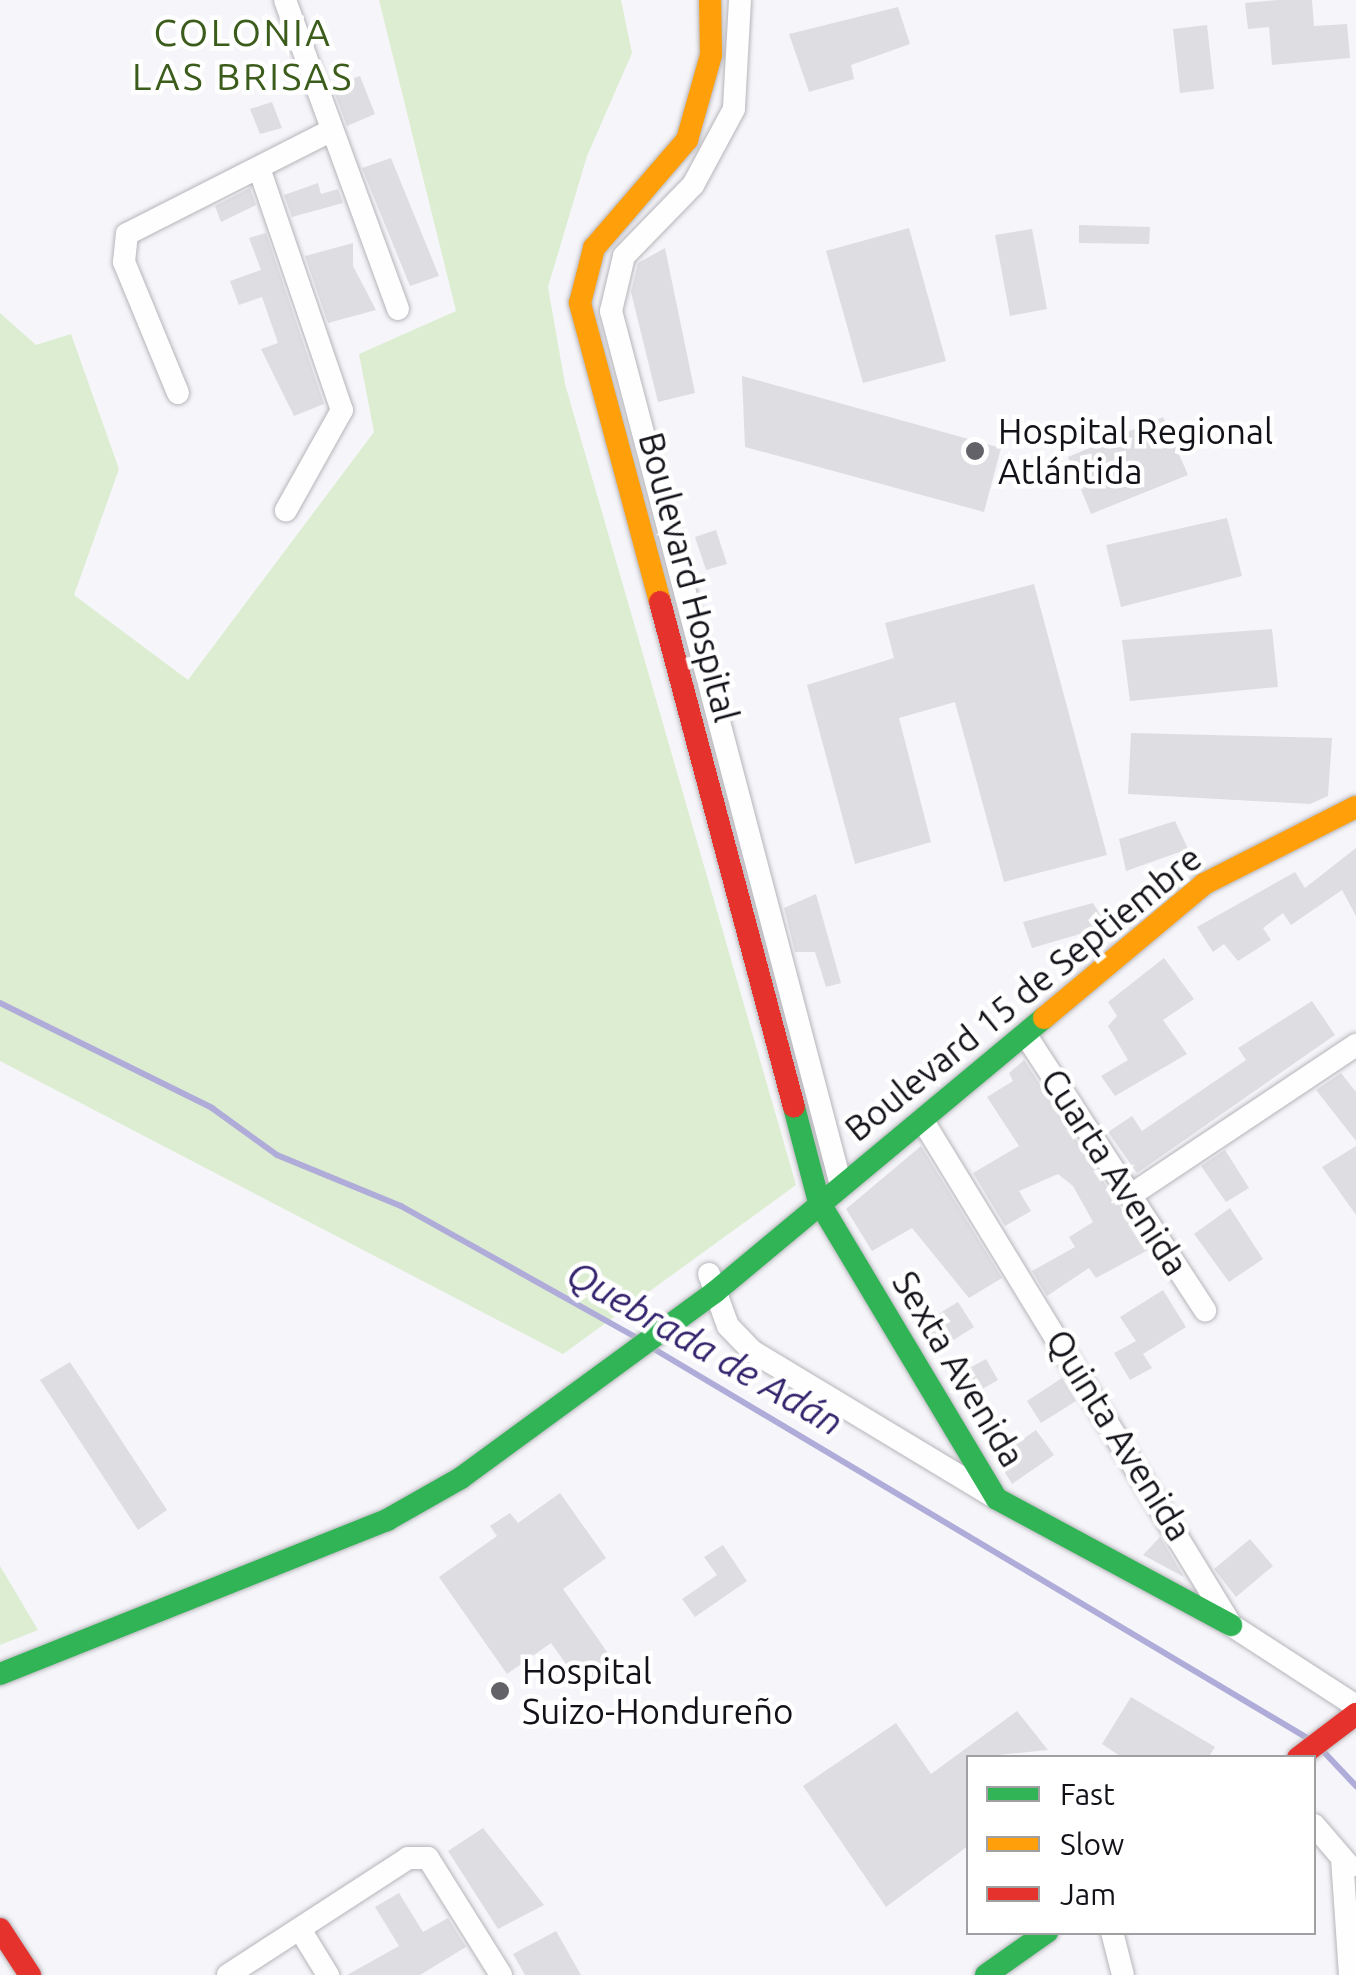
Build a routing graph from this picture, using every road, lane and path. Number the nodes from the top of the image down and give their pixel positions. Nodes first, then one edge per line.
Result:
1 (285, 0) edge
2 (710, 0) edge
3 (740, 0) edge
4 (330, 131) junction
5 (258, 168) junction
6 (398, 309) dead end
7 (178, 393) dead end
8 (286, 510) dead end
9 (1356, 807) edge
10 (1025, 1034) junction
11 (1356, 1045) edge
12 (923, 1120) junction
13 (841, 1185) junction
14 (1134, 1193) junction
15 (818, 1202) junction
16 (712, 1283) junction
17 (1205, 1310) dead end
18 (531, 1422) junction
19 (997, 1499) junction
20 (1231, 1625) junction
21 (0, 1674) edge
22 (1356, 1706) edge
23 (1356, 1714) edge
24 (1302, 1755) edge
25 (1316, 1826) edge
26 (1349, 1865) edge
27 (0, 1929) edge
28 (301, 1931) junction
29 (1043, 1935) edge
30 (1113, 1935) edge
31 (30, 1975) edge
32 (228, 1975) edge
33 (328, 1975) edge
34 (501, 1975) edge
35 (986, 1975) edge
36 (1123, 1975) edge
37 (1350, 1975) edge

1 - 4 street
2 - 15 street, Boulevard Hospital
3 - 13 street, Boulevard Hospital
4 - 5 street
4 - 6 street
5 - 7 street
5 - 8 street
9 - 10 street, Boulevard 15 de Septiembre
10 - 12 street, Boulevard 15 de Septiembre
10 - 14 street, Cuarta Avenida
11 - 14 street
12 - 13 street, Boulevard 15 de Septiembre
12 - 20 street, Quinta Avenida
13 - 15 street, Boulevard 15 de Septiembre
14 - 17 street, Cuarta Avenida
15 - 16 street, Boulevard 15 de Septiembre
15 - 19 street, Sexta Avenida
16 - 18 street, Boulevard 15 de Septiembre
16 - 18 street, Boulevard 15 de Septiembre
16 - 19 street
18 - 21 street, Boulevard 15 de Septiembre
19 - 20 street, Sexta Avenida
20 - 22 street, Quinta Avenida
23 - 24 street
25 - 26 street
26 - 37 street
27 - 31 street
28 - 32 street
28 - 33 street
28 - 34 street
29 - 35 street
30 - 36 street

